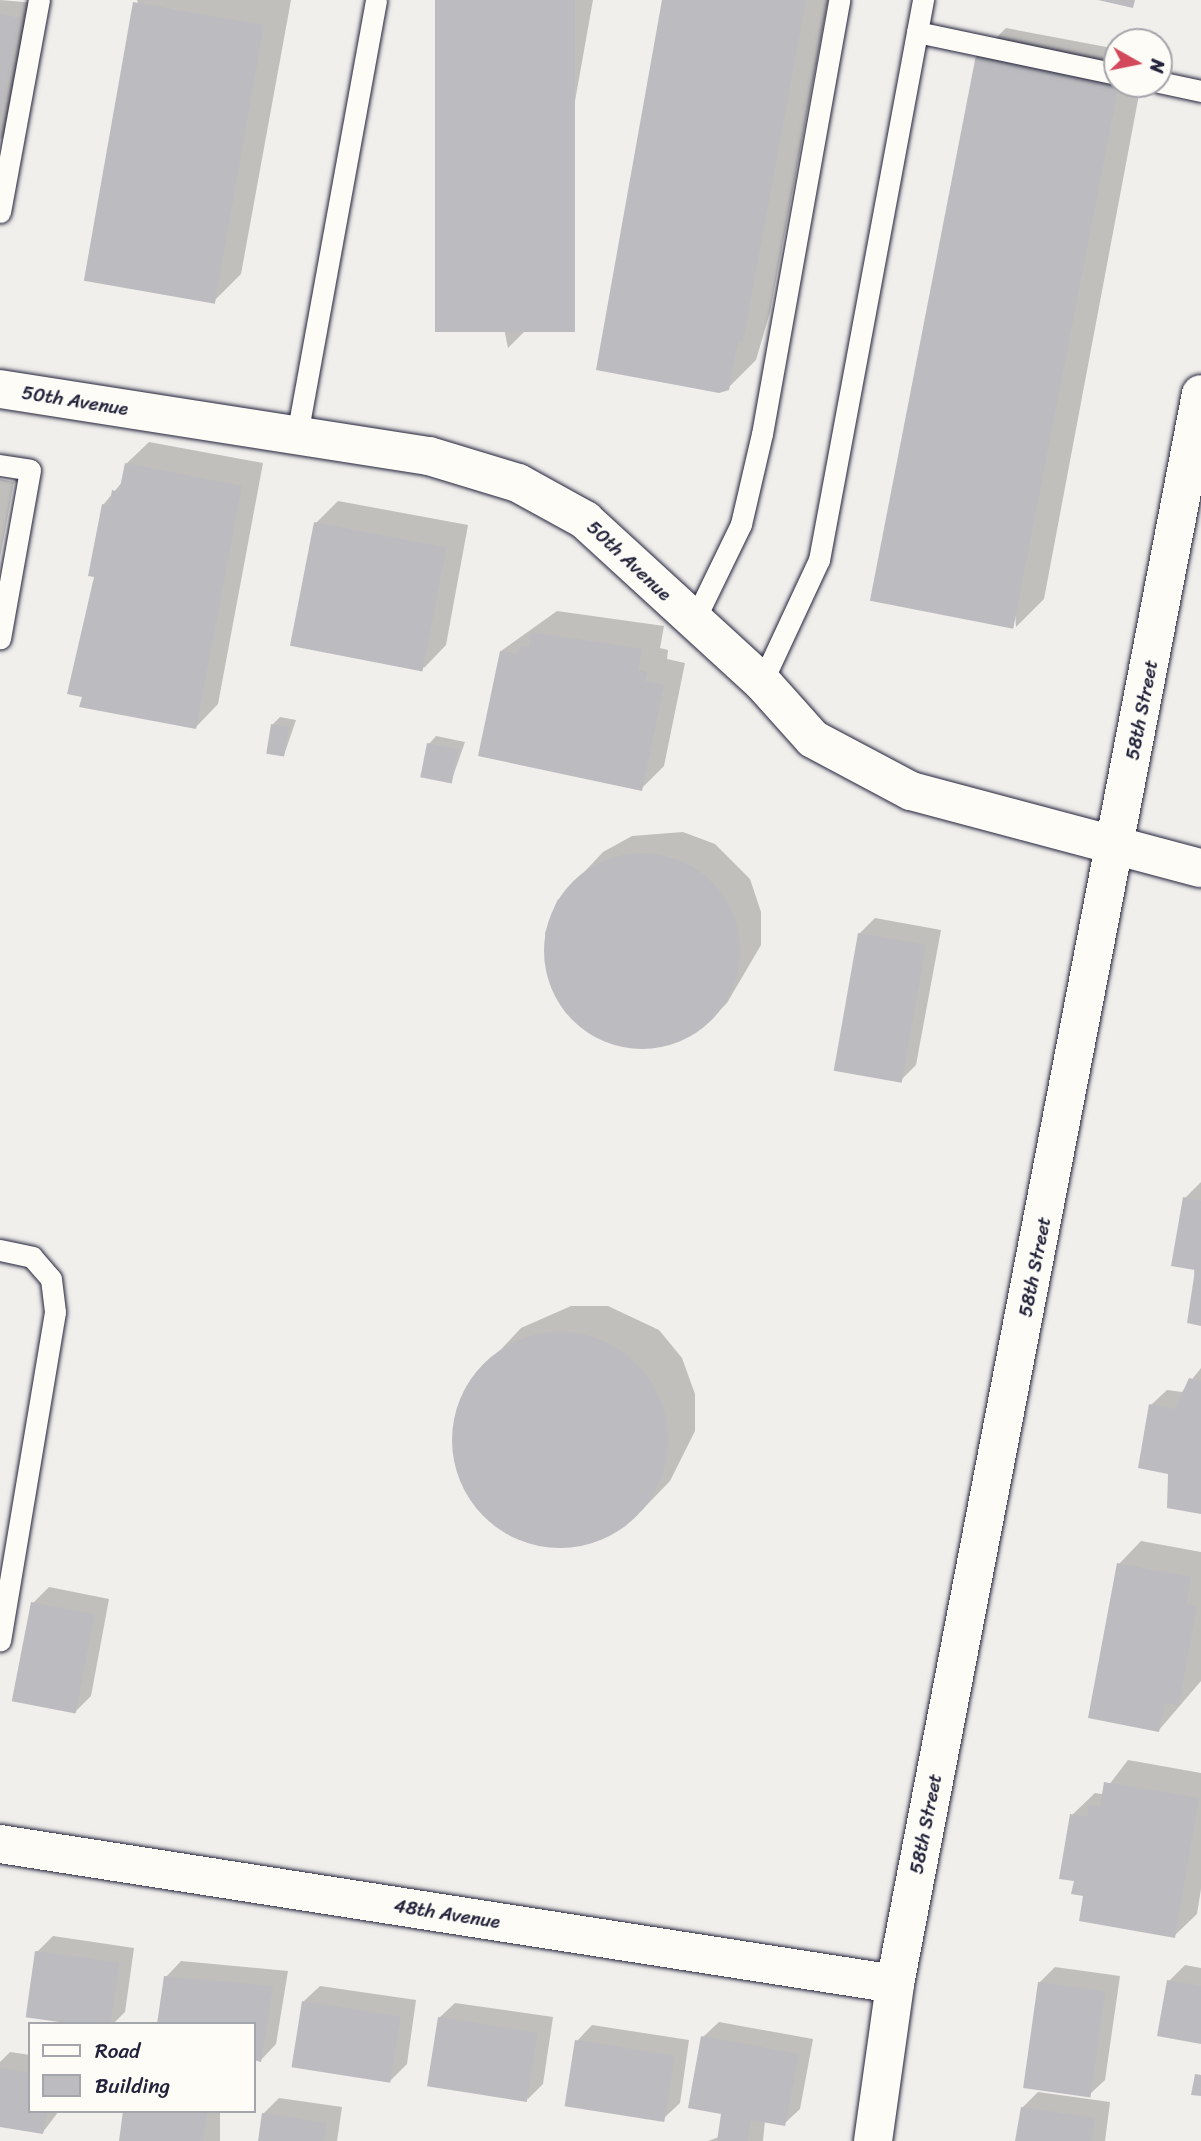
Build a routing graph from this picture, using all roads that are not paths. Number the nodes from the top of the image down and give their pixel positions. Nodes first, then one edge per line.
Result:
1 (39, 0) edge
2 (376, 0) edge
3 (839, 0) edge
4 (923, 0) edge
5 (917, 32) junction
6 (1103, 71) edge
7 (1173, 85) edge
8 (1201, 91) edge
9 (0, 212) edge
10 (0, 389) edge
11 (1201, 394) edge
12 (297, 435) junction
13 (0, 465) edge
14 (694, 621) junction
15 (0, 638) edge
16 (762, 682) junction
17 (1116, 848) junction
18 (1201, 868) edge
19 (0, 1251) edge
20 (0, 1640) edge
21 (0, 1844) edge
22 (895, 1984) junction
23 (873, 2141) edge

1 - 9 lane
2 - 12 lane
3 - 14 lane
4 - 5 lane
5 - 6 lane
5 - 16 lane
7 - 8 lane
10 - 12 street, 50th Avenue
11 - 17 street, 58th Street
12 - 14 street, 50th Avenue
13 - 15 lane
14 - 16 street, 50th Avenue
16 - 17 street, 50th Avenue
17 - 18 street, 50th Avenue
17 - 22 street, 58th Street
19 - 20 lane
21 - 22 street, 48th Avenue
22 - 23 street, 58th Street

